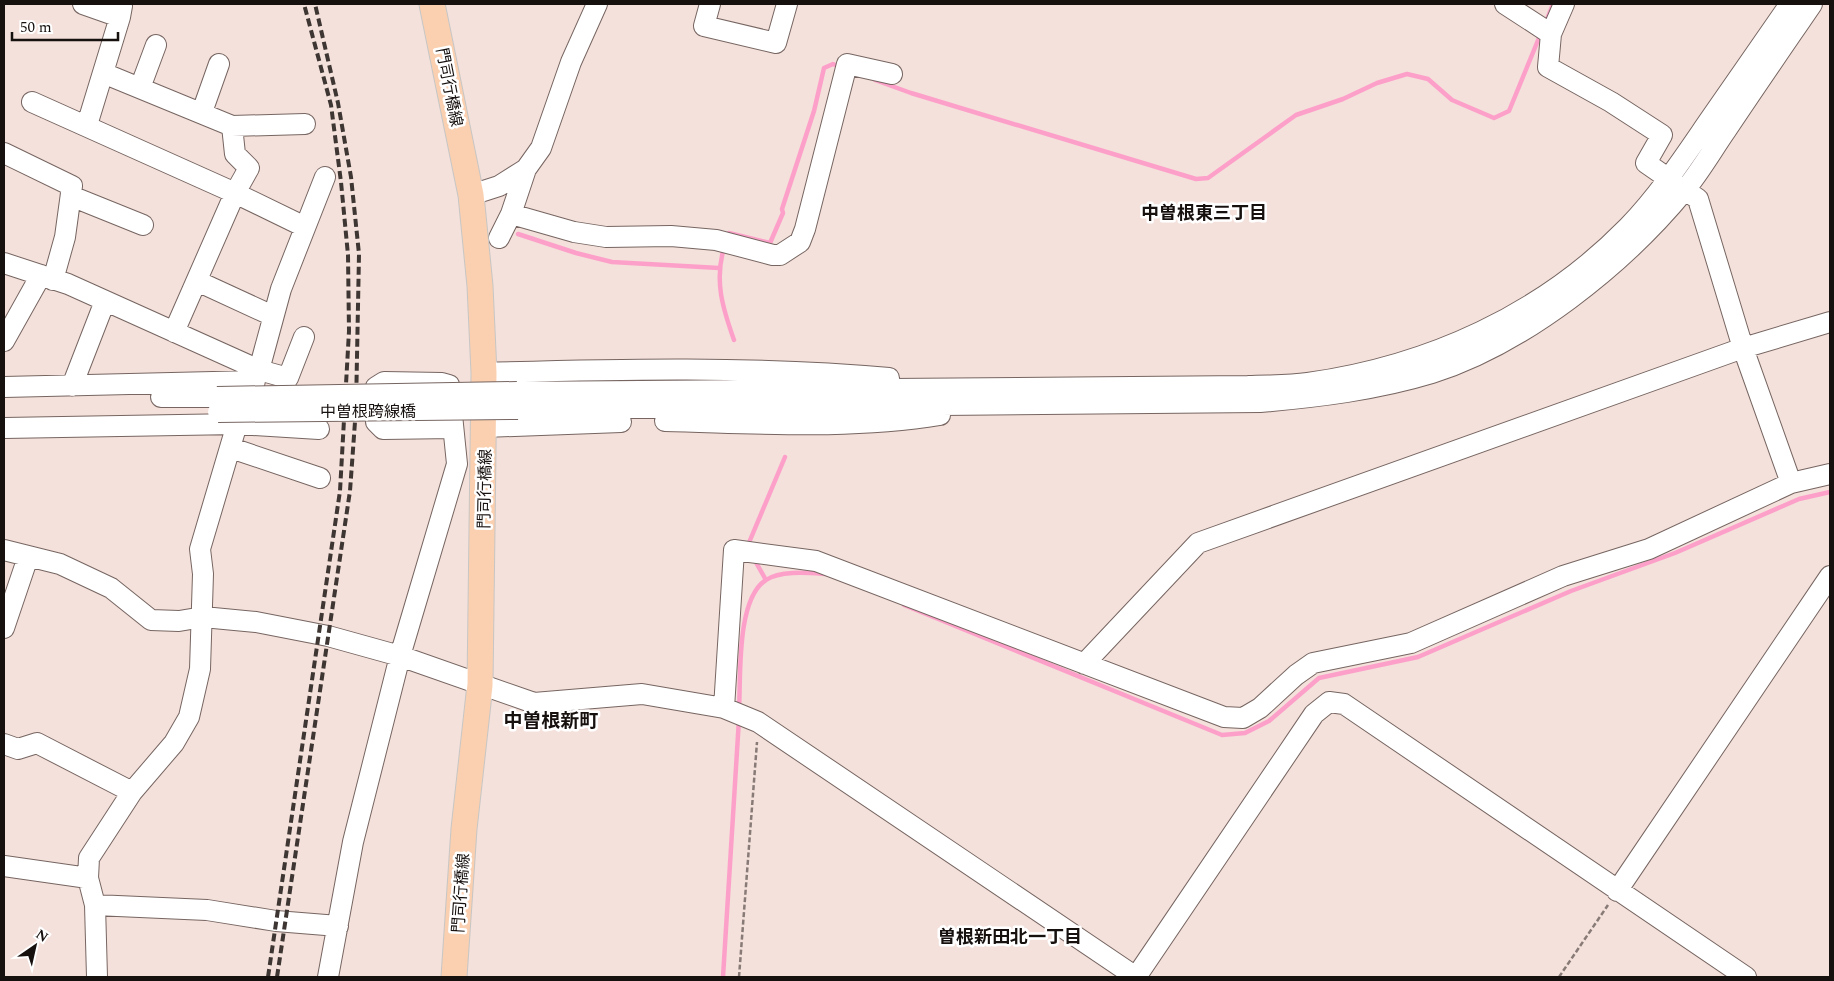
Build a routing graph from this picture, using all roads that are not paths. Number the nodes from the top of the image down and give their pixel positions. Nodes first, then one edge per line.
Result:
1 (83, 4) edge
2 (432, 4) edge
3 (597, 4) edge
4 (710, 4) edge
5 (787, 4) edge
6 (1505, 4) edge
7 (1564, 4) edge
8 (1790, 4) edge
9 (1812, 4) edge
10 (121, 10) edge
11 (1545, 30) junction
12 (156, 45) dead end
13 (219, 64) dead end
14 (103, 73) junction
15 (892, 74) dead end
16 (140, 88) junction
17 (32, 102) dead end
18 (202, 112) junction
19 (305, 124) dead end
20 (87, 125) junction
21 (232, 126) junction
22 (4, 153) edge
23 (526, 170) junction
24 (325, 177) dead end
25 (1677, 185) junction
26 (235, 193) junction
27 (471, 195) junction
28 (71, 196) junction
29 (511, 214) junction
30 (142, 225) dead end
31 (305, 227) junction
32 (499, 238) dead end
33 (4, 263) edge
34 (47, 278) junction
35 (197, 281) junction
36 (105, 301) junction
37 (273, 316) junction
38 (1830, 322) edge
39 (174, 332) junction
40 (304, 338) dead end
41 (4, 341) edge
42 (1743, 348) junction
43 (484, 373) junction
44 (257, 376) junction
45 (72, 386) junction
46 (4, 387) edge
47 (1005, 397) junction
48 (4, 398) edge
49 (218, 404) junction
50 (4, 417) edge
51 (237, 424) junction
52 (485, 427) junction
53 (4, 428) edge
54 (319, 428) dead end
55 (453, 428) dead end
56 (231, 448) junction
57 (1830, 474) edge
58 (320, 478) dead end
59 (1792, 483) junction
60 (4, 550) edge
61 (28, 557) junction
62 (1830, 576) edge
63 (203, 617) junction
64 (4, 628) edge
65 (400, 656) junction
66 (1084, 664) junction
67 (480, 685) junction
68 (740, 714) junction
69 (4, 744) edge
70 (132, 792) junction
71 (4, 866) edge
72 (88, 878) junction
73 (1617, 891) junction
74 (95, 905) junction
75 (338, 926) junction
76 (97, 977) edge
77 (328, 977) edge
78 (454, 977) edge
79 (1136, 977) edge
80 (1746, 977) edge

1 - 10 street
2 - 27 main road, 門司行橋線
3 - 23 street
4 - 5 street
6 - 11 street
7 - 11 street
8 - 25 street
9 - 25 street
10 - 14 street
11 - 25 street
12 - 16 street
13 - 18 street
14 - 16 street
14 - 20 street
15 - 29 street
16 - 18 street
17 - 20 street
18 - 21 street
19 - 21 street
20 - 26 street
21 - 26 street
22 - 28 street
23 - 27 street
23 - 29 street
24 - 31 street
25 - 42 street
25 - 47 street
26 - 31 street
26 - 35 street
27 - 43 main road, 門司行橋線
28 - 30 street
28 - 34 street
29 - 32 street
31 - 37 street
33 - 34 street
34 - 36 street
34 - 41 street
35 - 37 street
35 - 39 street
36 - 39 street
36 - 45 street
37 - 44 street
38 - 42 street
39 - 44 street
40 - 44 street
42 - 59 street
42 - 66 street
43 - 47 street
43 - 52 main road, 門司行橋線
44 - 45 street
44 - 51 street
45 - 46 street
47 - 49 street, 中曽根跨線橋, bridge
47 - 52 street
48 - 49 street
49 - 50 street
51 - 53 street
51 - 54 street
51 - 56 street
52 - 67 main road, 門司行橋線
55 - 65 street
56 - 58 street
56 - 63 street
57 - 59 street
59 - 66 street
60 - 61 street
61 - 63 street
61 - 64 street
62 - 73 street
63 - 65 street
63 - 70 street
65 - 67 street
65 - 75 street
66 - 68 street
67 - 68 street
67 - 78 main road, 門司行橋線
68 - 79 street
69 - 70 street
70 - 72 street
71 - 72 street
72 - 74 street
73 - 79 street
73 - 80 street
74 - 75 street
74 - 76 street
75 - 77 street

